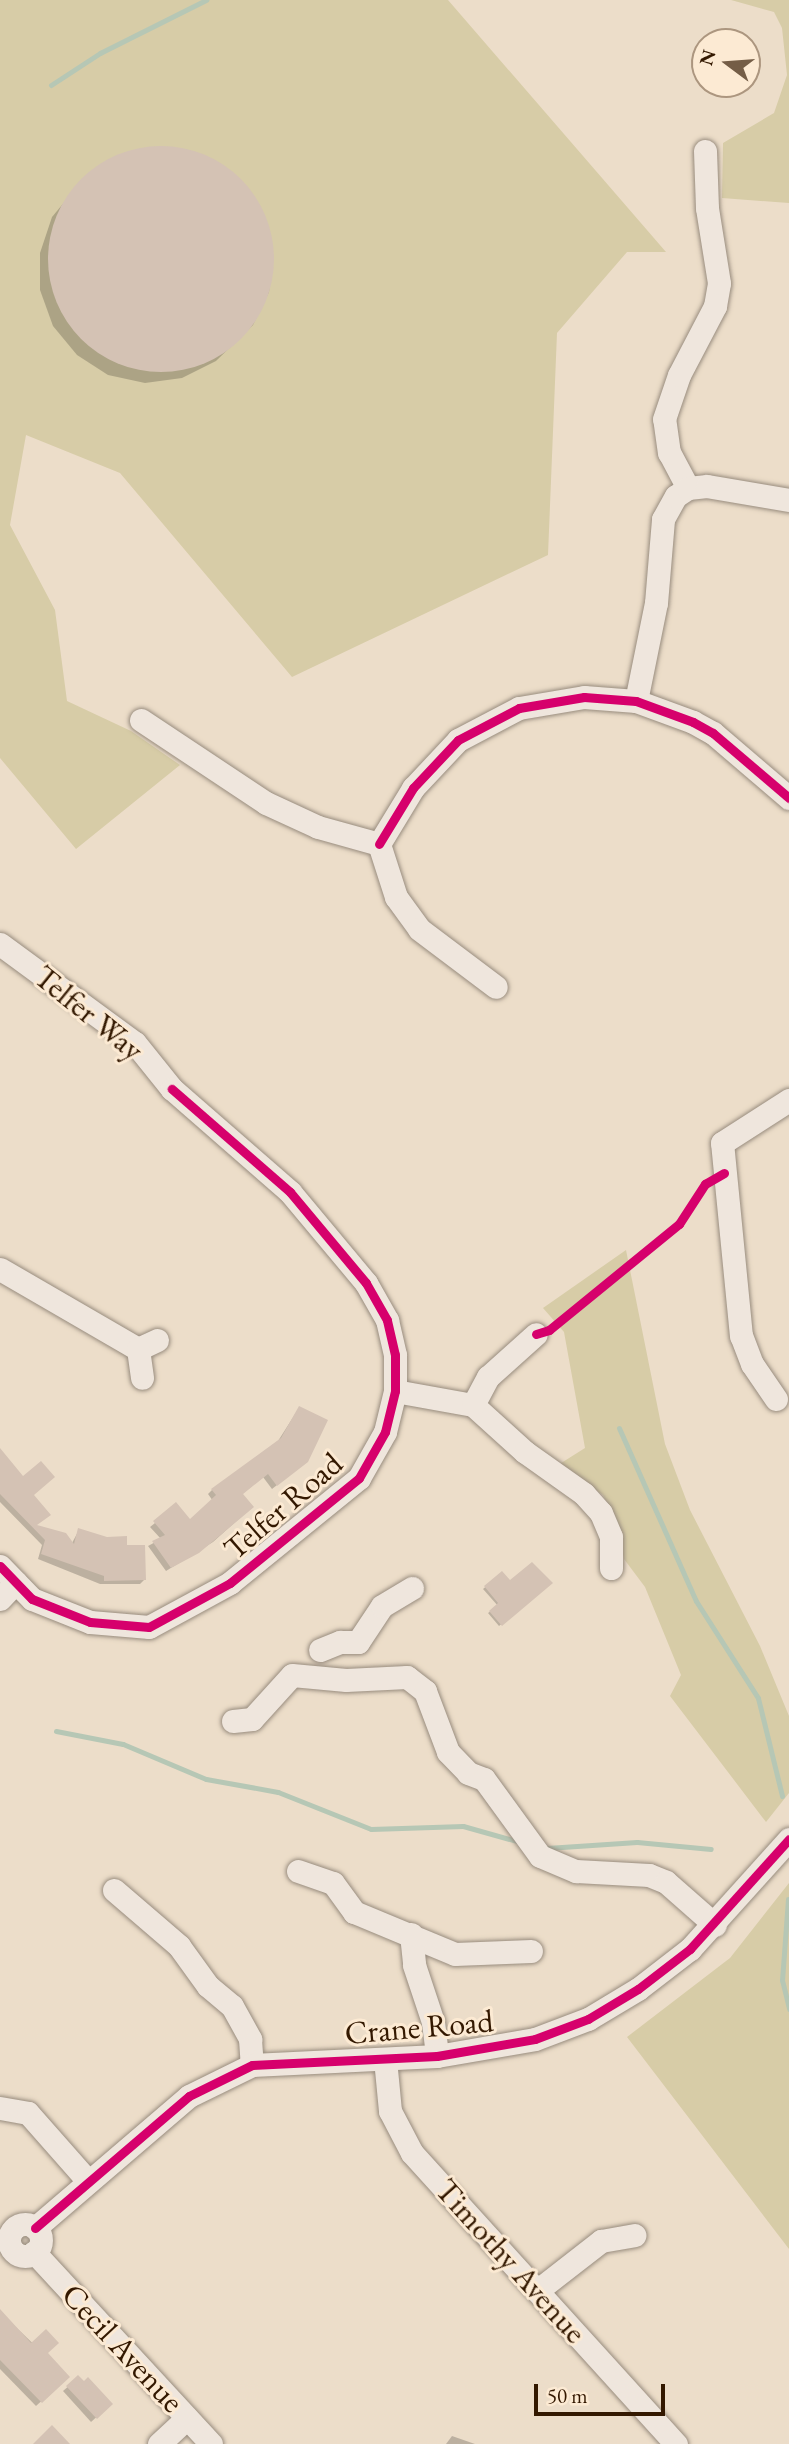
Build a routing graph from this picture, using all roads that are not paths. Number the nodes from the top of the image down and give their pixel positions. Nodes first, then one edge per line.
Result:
1 (705, 151) dead end
2 (688, 488) junction
3 (789, 500) edge
4 (636, 701) junction
5 (141, 720) dead end
6 (789, 798) edge
7 (379, 844) junction
8 (0, 944) edge
9 (496, 987) dead end
10 (172, 1089) joint
11 (789, 1100) edge
12 (0, 1269) edge
13 (536, 1334) dead end
14 (142, 1378) dead end
15 (395, 1391) junction
16 (776, 1399) dead end
17 (472, 1405) junction
18 (611, 1568) dead end
19 (8, 1574) edge
20 (412, 1588) dead end
21 (0, 1599) edge
22 (358, 1642) junction
23 (320, 1650) dead end
24 (369, 1680) junction
25 (233, 1721) dead end
26 (788, 1843) edge
27 (298, 1871) dead end
28 (114, 1890) dead end
29 (715, 1926) junction
30 (411, 1934) junction
31 (531, 1951) dead end
32 (438, 2056) junction
33 (385, 2059) junction
34 (252, 2065) junction
35 (0, 2108) edge
36 (88, 2181) junction
37 (35, 2228) junction
38 (634, 2235) dead end
39 (34, 2252) junction
40 (6, 2253) edge
41 (538, 2290) junction
42 (187, 2418) junction
43 (159, 2444) edge
44 (211, 2444) edge
45 (676, 2444) edge

1 - 2 street
2 - 3 street
2 - 4 street
4 - 6 street
4 - 7 street
5 - 7 street
7 - 9 street
8 - 10 street, Telfer Way
10 - 15 street, Telfer Road
11 - 16 street
12 - 14 street
13 - 17 street
15 - 17 street
15 - 19 street, Telfer Road
17 - 18 street
19 - 21 street
20 - 22 street
22 - 23 street
22 - 24 street
24 - 25 street
24 - 29 street
26 - 29 street, Crane Road
27 - 30 street
28 - 34 street
29 - 32 street, Crane Road
30 - 31 street
30 - 32 street
32 - 33 street, Crane Road
33 - 34 street, Crane Road
33 - 41 street, Timothy Avenue
34 - 36 street, Crane Road
35 - 36 street
36 - 37 street, Crane Road
37 - 39 street
37 - 40 street
38 - 41 street
39 - 40 street
39 - 42 street, Cecil Avenue
41 - 45 street, Timothy Avenue
42 - 43 street
42 - 44 street, Cecil Avenue

